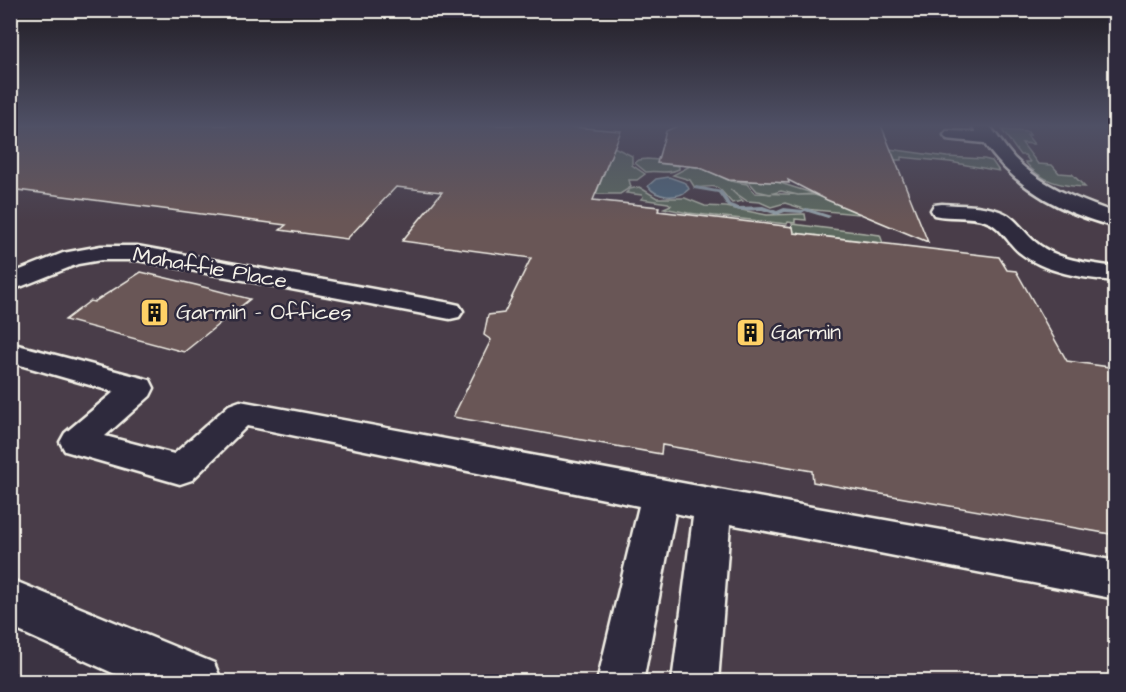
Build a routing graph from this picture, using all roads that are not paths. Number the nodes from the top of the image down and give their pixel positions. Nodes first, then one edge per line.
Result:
1 (1005, 157) edge
2 (942, 210) dead end
3 (1116, 220) edge
4 (1116, 274) edge
5 (10, 284) edge
6 (450, 311) dead end
7 (10, 352) edge
8 (660, 494) junction
9 (713, 505) junction
10 (1116, 580) edge
11 (10, 602) edge
12 (195, 681) edge
13 (620, 681) edge
14 (695, 681) edge

1 - 3 street
2 - 4 street
5 - 6 street, Mahaffie Place
7 - 8 street
8 - 9 street
8 - 13 street
9 - 10 street
9 - 14 street
11 - 12 main road

